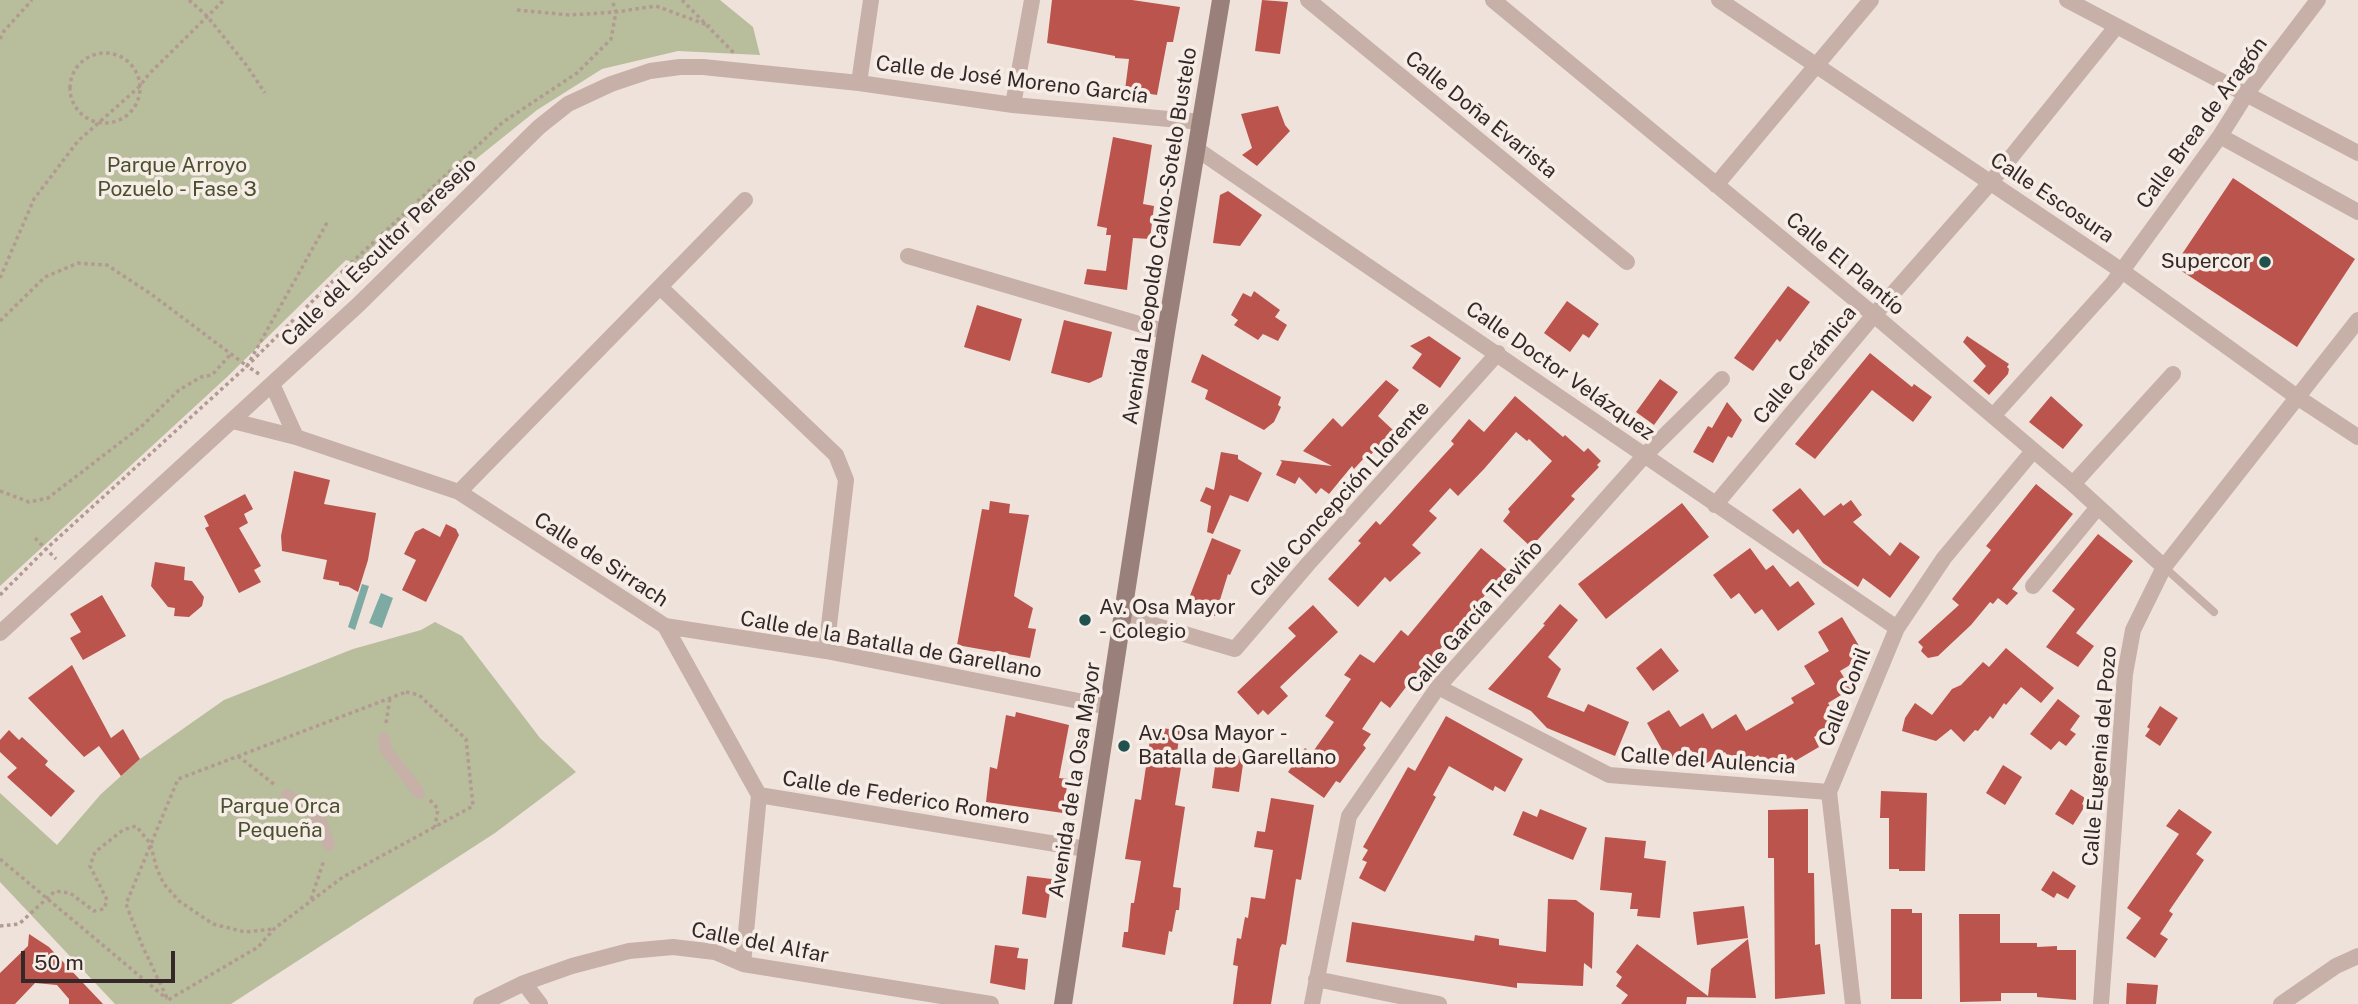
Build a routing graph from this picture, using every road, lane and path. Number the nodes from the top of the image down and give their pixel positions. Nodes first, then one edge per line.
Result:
1 (32, 0) edge
2 (190, 0) edge
3 (224, 0) edge
4 (612, 0) edge
5 (682, 0) edge
6 (870, 0) edge
7 (1032, 0) edge
8 (1221, 0) edge
9 (1308, 0) edge
10 (1495, 0) edge
11 (1719, 0) edge
12 (1871, 0) edge
13 (2067, 0) edge
14 (2318, 0) edge
15 (517, 10) dead end
16 (616, 12) junction
17 (207, 16) junction
18 (710, 26) junction
19 (2116, 27) junction
20 (0, 39) edge
21 (1816, 66) junction
22 (749, 70) junction
23 (859, 83) junction
24 (139, 87) junction
25 (265, 93) dead end
26 (2247, 93) junction
27 (1013, 105) junction
28 (99, 122) junction
29 (1202, 122) junction
30 (2220, 136) junction
31 (1198, 150) junction
32 (2358, 153) edge
33 (1991, 182) junction
34 (1716, 185) junction
35 (745, 200) dead end
36 (2358, 212) edge
37 (328, 222) dead end
38 (908, 256) dead end
39 (1627, 262) dead end
40 (2122, 271) junction
41 (0, 278) edge
42 (660, 287) junction
43 (1874, 315) junction
44 (2358, 320) edge
45 (0, 321) edge
46 (1166, 332) junction
47 (1498, 353) junction
48 (230, 355) junction
49 (247, 366) junction
50 (2173, 374) dead end
51 (1722, 379) dead end
52 (272, 384) junction
53 (2297, 397) junction
54 (1993, 416) junction
55 (233, 421) junction
56 (296, 437) junction
57 (2358, 438) edge
58 (2033, 451) junction
59 (1645, 455) junction
60 (1145, 480) joint
61 (2073, 484) junction
62 (0, 491) edge
63 (459, 492) junction
64 (1715, 505) junction
65 (2098, 507) junction
66 (35, 538) dead end
67 (46, 550) junction
68 (2165, 567) junction
69 (67, 570) junction
70 (2033, 586) dead end
71 (0, 595) edge
72 (2214, 612) dead end
73 (1123, 616) junction
74 (665, 626) junction
75 (1897, 628) junction
76 (0, 633) edge
77 (826, 651) junction
78 (1437, 687) junction
79 (390, 698) junction
80 (1109, 707) junction
81 (384, 738) joint
82 (238, 756) junction
83 (1829, 792) junction
84 (419, 793) joint
85 (287, 795) joint
86 (760, 795) junction
87 (435, 827) junction
88 (150, 843) junction
89 (329, 845) joint
90 (1086, 849) junction
91 (0, 859) edge
92 (47, 898) junction
93 (310, 901) junction
94 (0, 926) edge
95 (275, 928) junction
96 (2358, 956) edge
97 (743, 964) junction
98 (1316, 979) junction
99 (524, 983) junction
100 (168, 1000) junction
101 (481, 1004) edge
102 (540, 1004) edge
103 (991, 1004) edge
104 (1063, 1004) edge
105 (1312, 1004) edge
106 (1439, 1004) edge
107 (1853, 1004) edge
108 (2101, 1004) edge
109 (2281, 1004) edge

1 - 20 path
2 - 17 path
3 - 17 path
4 - 16 path
5 - 18 path
6 - 23 street
7 - 27 street
8 - 29 main road, Avenida Leopoldo Calvo-Sotelo Bustelo
9 - 39 street, Calle Doña Evarista
10 - 34 street, Calle El Plantío
11 - 21 street, Calle Escosura
12 - 21 street
13 - 19 street
14 - 26 street, Calle Brea de Aragón
15 - 16 path
16 - 18 path
16 - 49 path
17 - 24 path
17 - 25 path
18 - 22 path
19 - 26 street
19 - 33 street, Calle Cerámica
21 - 33 street, Calle Escosura
21 - 34 street
22 - 23 street, Calle del Escultor Peresejo
22 - 52 street, Calle del Escultor Peresejo
23 - 27 street, Calle de José Moreno García
24 - 28 path
24 - 28 path
24 - 28 path
26 - 30 street, Calle Brea de Aragón
26 - 32 street
27 - 29 street, Calle de José Moreno García
28 - 41 path
29 - 31 main road, Avenida Leopoldo Calvo-Sotelo Bustelo
30 - 36 street
30 - 40 street, Calle Brea de Aragón
31 - 46 main road, Avenida Leopoldo Calvo-Sotelo Bustelo
31 - 47 street, Calle Doctor Velázquez
33 - 40 street, Calle Escosura
33 - 43 street, Calle Cerámica
34 - 43 street, Calle El Plantío
35 - 42 street
37 - 49 path
38 - 46 street
40 - 53 street, Calle Escosura
40 - 54 street, Calle Brea de Aragón
42 - 63 street
42 - 77 street
43 - 54 street, Calle El Plantío
43 - 64 street, Calle Cerámica
44 - 53 street, Calle Eugenia del Pozo
45 - 48 path
46 - 60 main road, Avenida Leopoldo Calvo-Sotelo Bustelo
47 - 59 street, Calle Doctor Velázquez
47 - 73 street, Calle Concepción Llorente
48 - 49 path
48 - 62 path
49 - 52 path
49 - 67 path
50 - 61 street
51 - 59 street, Calle García Treviño
52 - 55 street, Calle del Escultor Peresejo
52 - 56 street
53 - 57 street, Calle Escosura
53 - 68 street, Calle Eugenia del Pozo
54 - 58 street, Calle El Plantío
55 - 56 street, Calle de Sirrach
55 - 69 street, Calle del Escultor Peresejo
56 - 63 street, Calle de Sirrach
58 - 61 street, Calle El Plantío
58 - 75 street, Calle Conil
59 - 64 street, Calle Doctor Velázquez
59 - 78 street, Calle García Treviño
60 - 73 main road, Avenida de la Osa Mayor
61 - 65 street, Calle El Plantío
63 - 74 street, Calle de Sirrach
64 - 75 street, Calle Doctor Velázquez
65 - 68 street, Calle El Plantío
65 - 70 street
66 - 67 path
67 - 69 path
67 - 71 path
68 - 72 lane
68 - 108 street, Calle Eugenia del Pozo
69 - 76 street, Calle del Escultor Peresejo
73 - 80 main road, Avenida de la Osa Mayor
74 - 77 street, Calle de la Batalla de Garellano
74 - 86 street, Calle de Sirrach
75 - 83 street, Calle Conil
77 - 80 street, Calle de la Batalla de Garellano
78 - 83 street, Calle del Aulencia
78 - 98 street, Calle García Treviño
79 - 81 path
79 - 82 path
79 - 87 path
80 - 90 main road, Avenida de la Osa Mayor
81 - 84 street
82 - 85 path
82 - 88 path
83 - 107 street, Calle Conil
84 - 87 path
85 - 89 street
86 - 90 street, Calle de Federico Romero
86 - 97 street
87 - 93 path
88 - 92 path
88 - 95 path
88 - 100 path
89 - 93 path
90 - 104 main road, Avenida de la Osa Mayor
91 - 92 path
92 - 94 path
92 - 100 path
93 - 95 path
95 - 100 path
96 - 109 street
97 - 99 street, Calle del Alfar
97 - 103 street, Calle del Alfar
98 - 105 street, Calle García Treviño
98 - 106 street
99 - 101 street, Calle del Alfar
99 - 102 street

